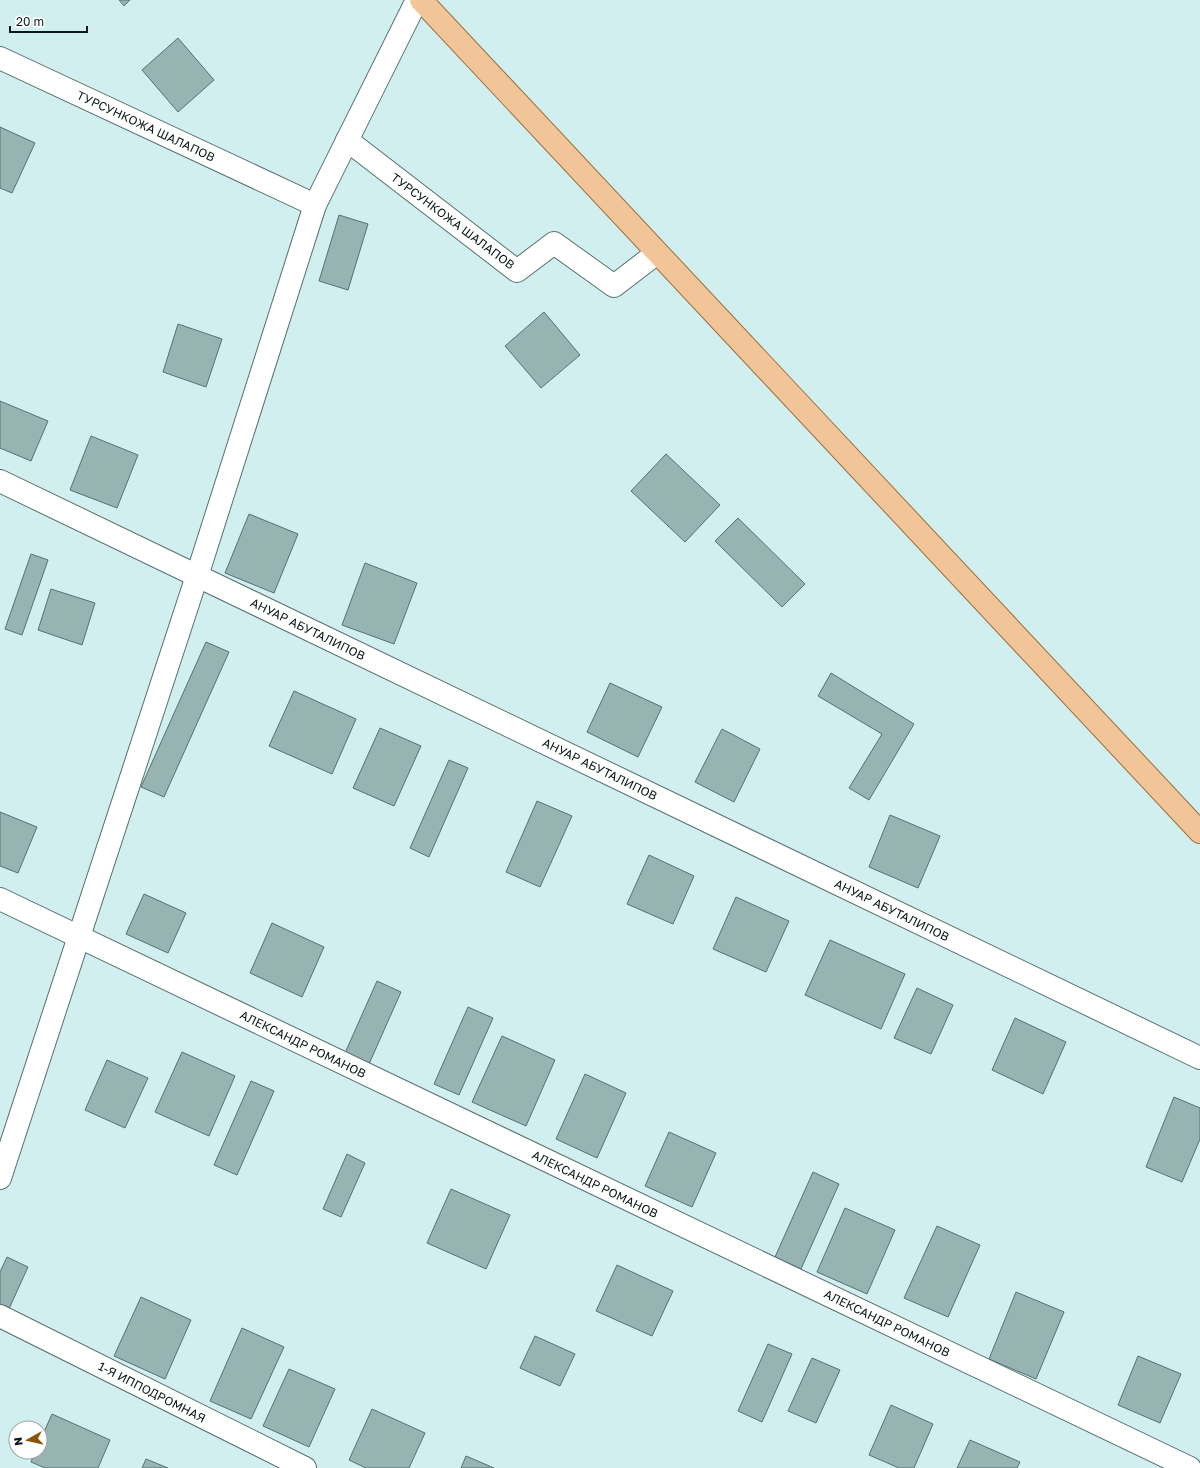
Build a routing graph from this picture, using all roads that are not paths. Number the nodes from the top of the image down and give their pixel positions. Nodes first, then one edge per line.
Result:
1 (418, 0) edge
2 (421, 0) edge
3 (0, 58) edge
4 (347, 140) junction
5 (314, 205) junction
6 (657, 253) junction
7 (0, 481) edge
8 (197, 576) junction
9 (1200, 832) edge
10 (0, 899) edge
11 (79, 937) junction
12 (1200, 1058) edge
13 (0, 1178) edge
14 (0, 1316) edge
15 (305, 1468) edge
16 (1190, 1468) edge

1 - 4 street
2 - 6 main road
3 - 5 street, ТУРСУНКОЖА ШАЛАПОВ
4 - 5 street
4 - 6 street, ТУРСУНКОЖА ШАЛАПОВ
5 - 8 street
6 - 9 main road
7 - 8 street, АНУАР АБУТАЛИПОВ
8 - 11 street
8 - 12 street, АНУАР АБУТАЛИПОВ
10 - 11 street, АЛЕКСАНДР РОМАНОВ
11 - 13 street
11 - 16 street, АЛЕКСАНДР РОМАНОВ
14 - 15 street, 1-Я ИППОДРОМНАЯ

